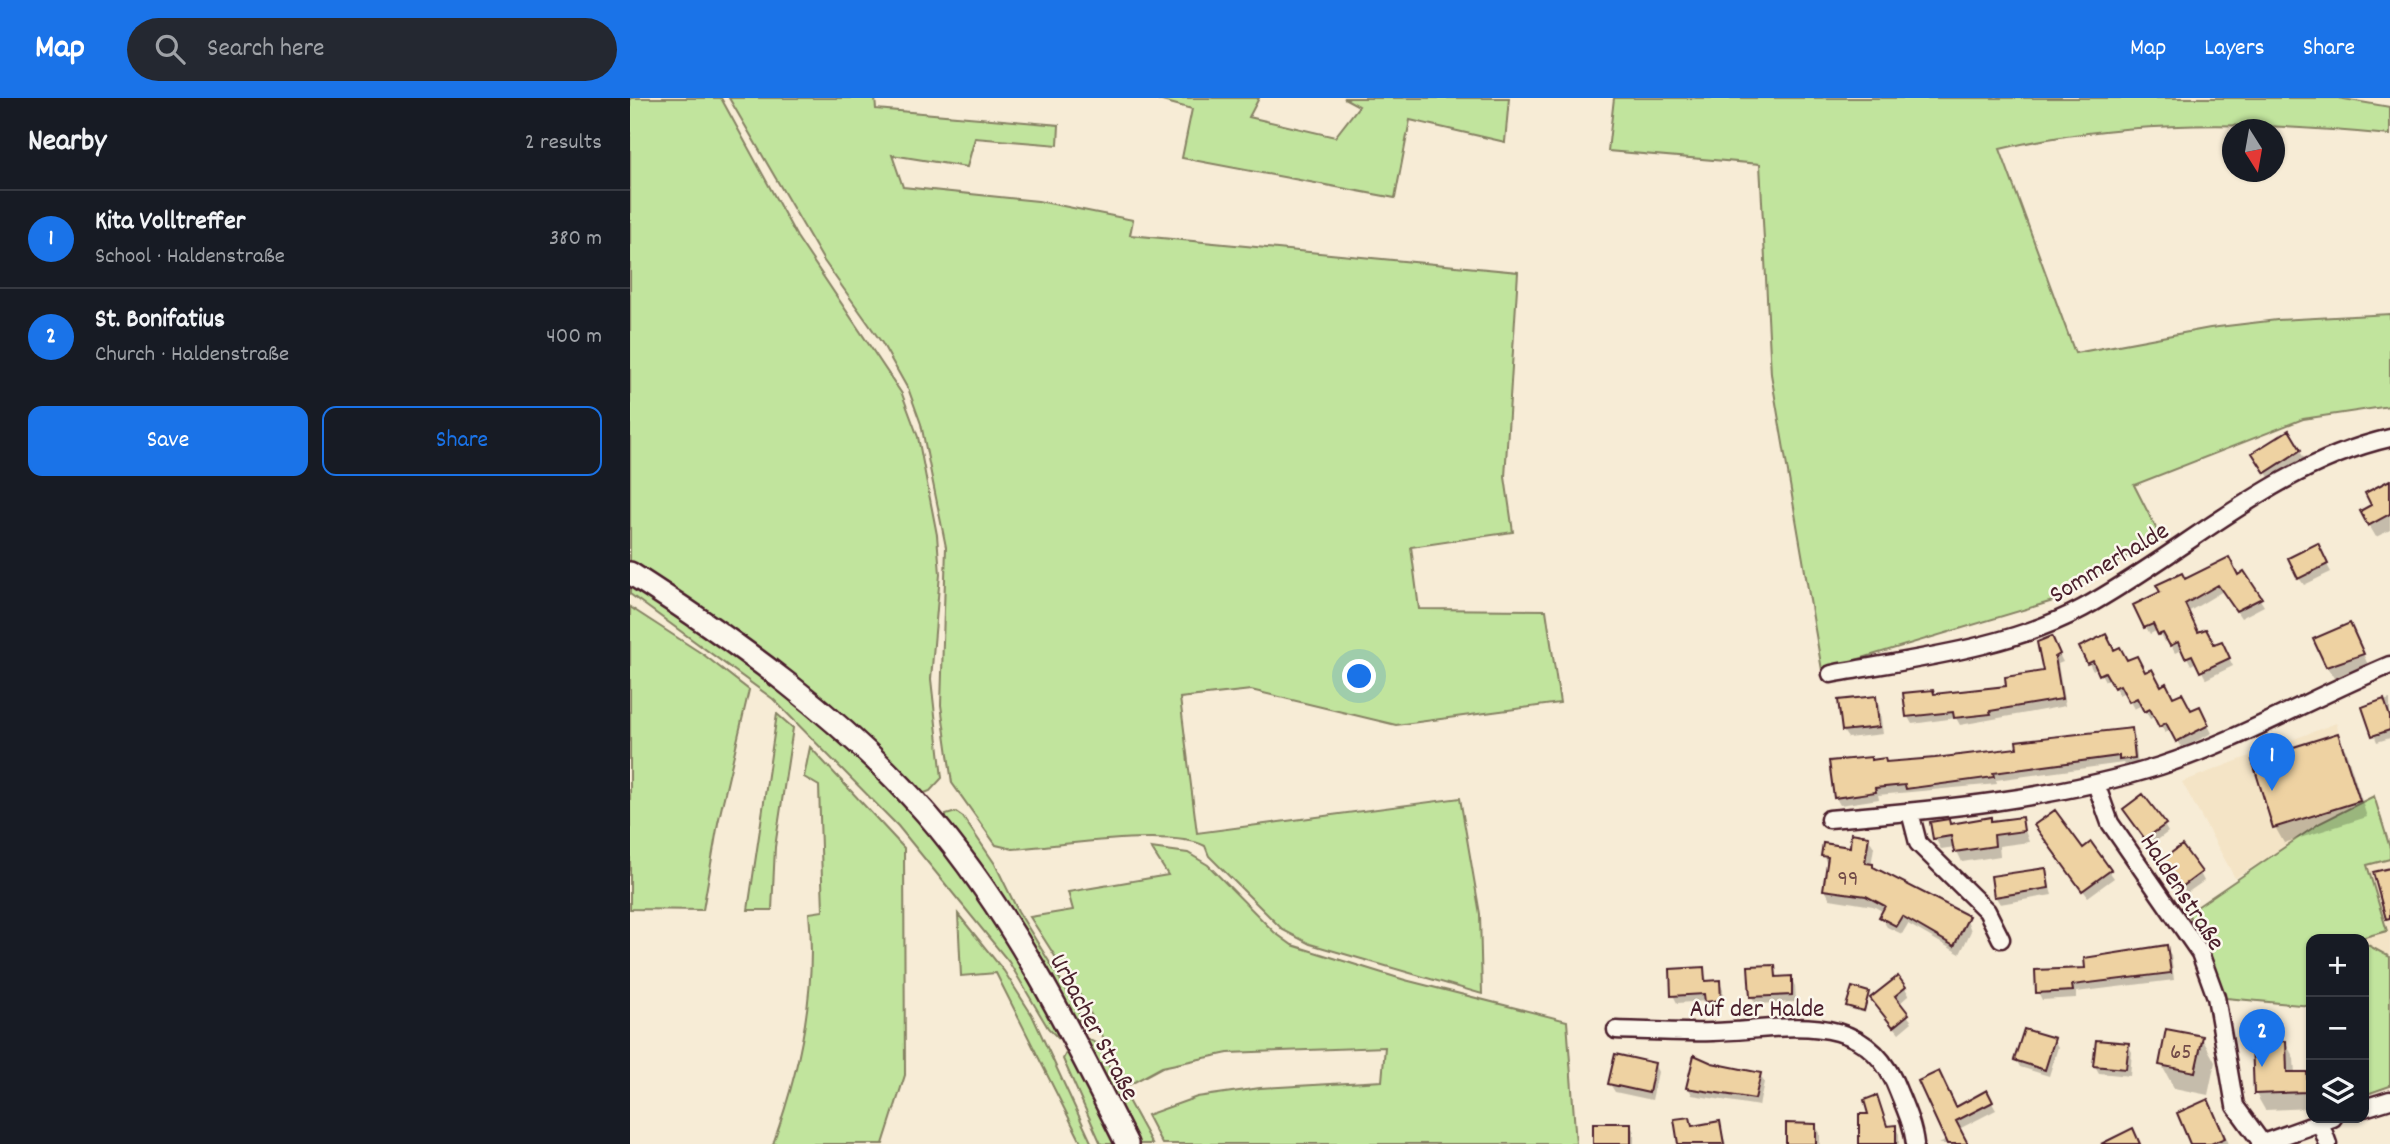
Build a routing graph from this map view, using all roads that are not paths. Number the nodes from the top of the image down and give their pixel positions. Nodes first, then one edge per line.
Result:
1 (2390, 438) edge
2 (630, 573) edge
3 (2390, 666) edge
4 (1831, 674) dead end
5 (2096, 784) junction
6 (1910, 812) junction
7 (1829, 819) dead end
8 (2001, 939) dead end
9 (1616, 1030) dead end
10 (2390, 1100) edge
11 (2369, 1106) edge
12 (2318, 1123) edge
13 (2326, 1123) edge
14 (1127, 1144) edge
15 (1915, 1144) edge
16 (2261, 1144) edge
17 (2328, 1144) edge

1 - 4 street, Sommerhalde
2 - 14 street, Urbacher Straße
3 - 5 street
5 - 6 street
5 - 16 street, Haldenstraße
6 - 7 street
6 - 8 street
9 - 15 street, Auf der Halde
10 - 11 street
12 - 16 street
13 - 17 street

